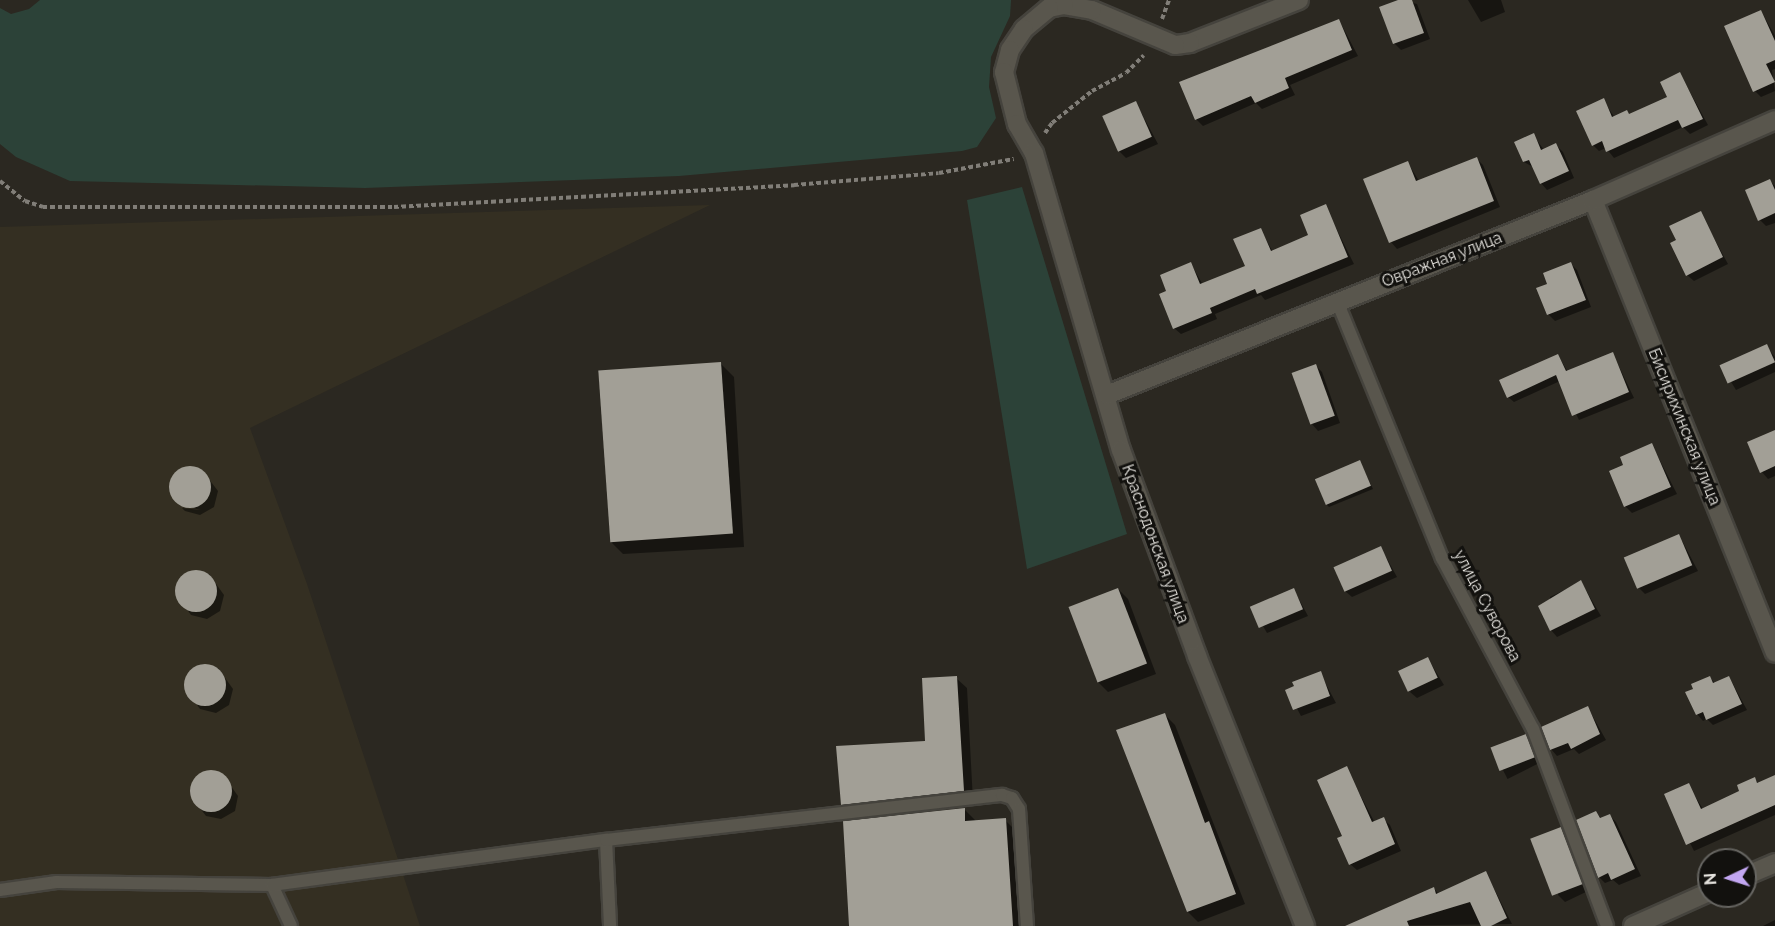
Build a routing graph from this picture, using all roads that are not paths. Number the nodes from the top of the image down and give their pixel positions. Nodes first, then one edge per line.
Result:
1 (1299, 0) edge
2 (1775, 120) edge
3 (1593, 201) junction
4 (1337, 301) junction
5 (1107, 395) junction
6 (1775, 653) edge
7 (606, 840) junction
8 (1775, 863) edge
9 (1757, 871) edge
10 (272, 885) junction
11 (0, 890) edge
12 (1697, 897) edge
13 (291, 926) edge
14 (610, 926) edge
15 (1026, 926) edge
16 (1305, 926) edge
17 (1607, 926) edge
18 (1634, 926) edge

1 - 5 street, Краснодонская улица
2 - 3 street, Овражная улица
3 - 4 street, Овражная улица
3 - 6 street, Бисирихинская улица
4 - 5 street, Овражная улица
4 - 17 lane, улица Суворова
5 - 16 street, Краснодонская улица
7 - 10 lane
7 - 14 lane
7 - 15 lane
8 - 9 street
10 - 11 lane
10 - 13 lane
12 - 18 street

